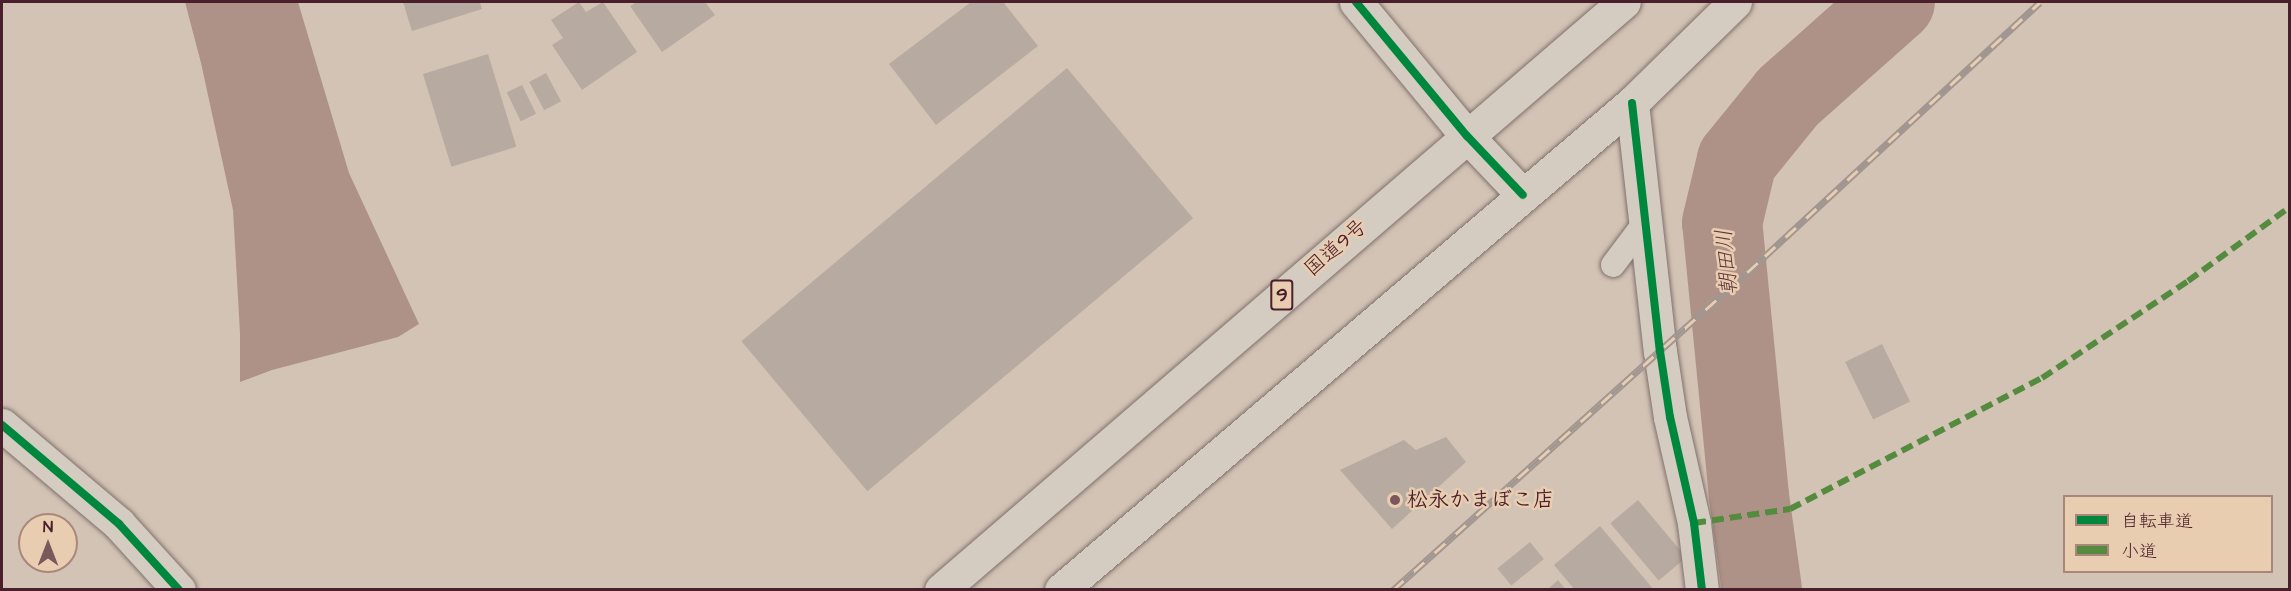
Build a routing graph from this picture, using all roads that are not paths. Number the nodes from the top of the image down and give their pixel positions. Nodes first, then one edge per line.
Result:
1 (1356, 2) edge
2 (1624, 2) edge
3 (1735, 2) edge
4 (1632, 104) junction
5 (1467, 136) junction
6 (1523, 195) junction
7 (1646, 221) junction
8 (1613, 265) dead end
9 (2, 425) edge
10 (179, 590) edge
11 (941, 590) edge
12 (1061, 590) edge
13 (1702, 590) edge

1 - 5 main road
2 - 5 main road, 国道9号 / 9
3 - 4 main road
4 - 6 main road
4 - 7 main road
5 - 6 main road
5 - 11 main road, 国道9号 / 9
6 - 12 main road
7 - 8 lane
7 - 13 main road
9 - 10 main road

